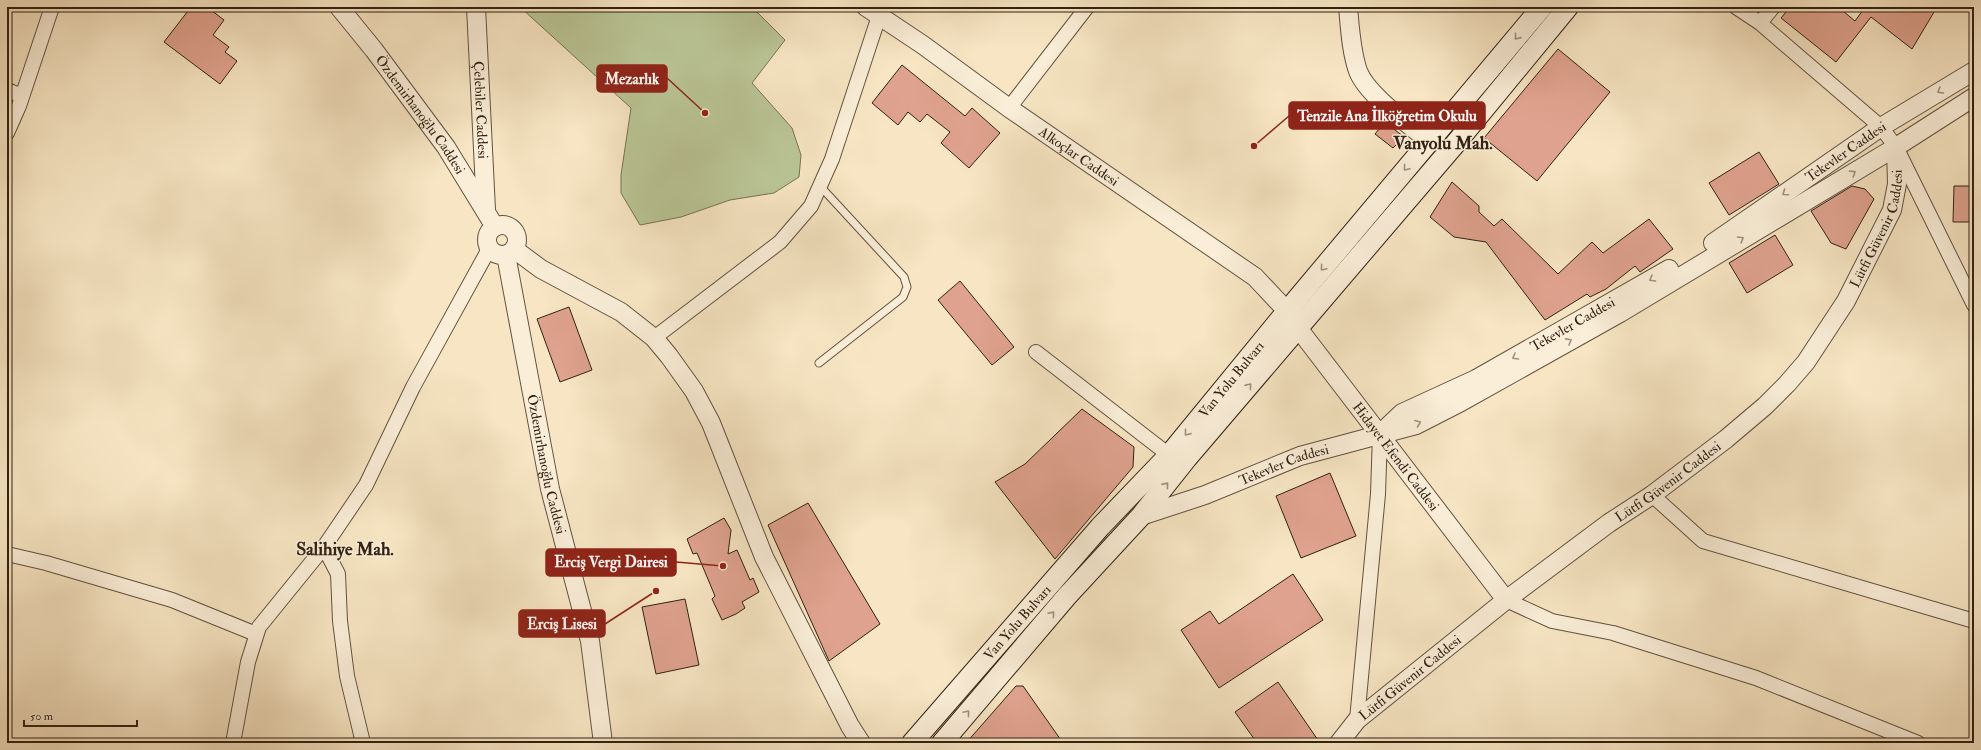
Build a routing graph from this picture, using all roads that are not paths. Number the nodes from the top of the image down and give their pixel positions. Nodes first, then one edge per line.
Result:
1 (52, 7) edge
2 (339, 7) edge
3 (476, 7) edge
4 (1086, 7) edge
5 (1348, 7) edge
6 (1542, 7) edge
7 (1568, 7) edge
8 (1736, 7) edge
9 (1772, 7) edge
10 (872, 12) edge
11 (1760, 23) junction
12 (1974, 71) edge
13 (7, 90) edge
14 (22, 96) junction
15 (1974, 97) edge
16 (1010, 108) junction
17 (1881, 127) junction
18 (7, 133) edge
19 (1429, 141) junction
20 (1896, 147) junction
21 (820, 186) junction
22 (490, 220) junction
23 (489, 249) junction
24 (510, 252) junction
25 (1974, 305) edge
26 (1287, 311) junction
27 (1298, 328) junction
28 (654, 338) junction
29 (1036, 352) dead end
30 (819, 363) dead end
31 (1380, 434) junction
32 (1169, 455) junction
33 (1652, 495) junction
34 (1141, 516) junction
35 (324, 547) junction
36 (7, 554) edge
37 (1506, 600) junction
38 (1974, 621) edge
39 (256, 634) junction
40 (1357, 720) junction
41 (1912, 742) edge
42 (233, 743) edge
43 (364, 743) edge
44 (603, 743) edge
45 (861, 743) edge
46 (912, 743) edge
47 (942, 743) edge
48 (1339, 743) edge

1 - 14 street
2 - 22 street, Özdemirhanoğlu Caddesi
3 - 22 street, Çelebiler Caddesi
4 - 16 street
5 - 19 street
6 -> 19 main road, Van Yolu Bulvarı
7 - 27 main road
8 - 11 street
9 - 11 street
10 - 16 street, Alkoçlar Caddesi
10 - 21 street
11 - 17 street
12 -> 17 street, Tekevler Caddesi
13 - 14 street
14 - 18 street
15 - 20 street
16 - 26 street, Alkoçlar Caddesi
17 - 20 street
17 -> 31 street, Tekevler Caddesi
19 -> 26 main road, Van Yolu Bulvarı
20 - 25 street
31 -> 20 street
20 - 33 street, Lütfi Güvenir Caddesi
21 - 28 street
21 - 30 lane
22 - 23 street
22 - 24 street
23 - 24 street
23 - 35 street
24 - 28 street
24 - 44 street, Özdemirhanoğlu Caddesi
26 - 27 street, Hidayet Efendi Caddesi
26 -> 32 main road, Van Yolu Bulvarı
27 - 31 street, Hidayet Efendi Caddesi
34 -> 27 main road
28 - 45 street
29 - 32 street
31 - 34 street, Tekevler Caddesi
31 - 37 street, Hidayet Efendi Caddesi
31 - 40 street
32 - 46 main road, Van Yolu Bulvarı
33 - 37 street, Lütfi Güvenir Caddesi
33 - 38 street
47 -> 34 main road
35 - 39 street
35 - 43 street
36 - 39 street
37 - 40 street, Lütfi Güvenir Caddesi
37 - 41 street
39 - 42 street
40 - 48 street, Lütfi Güvenir Caddesi

